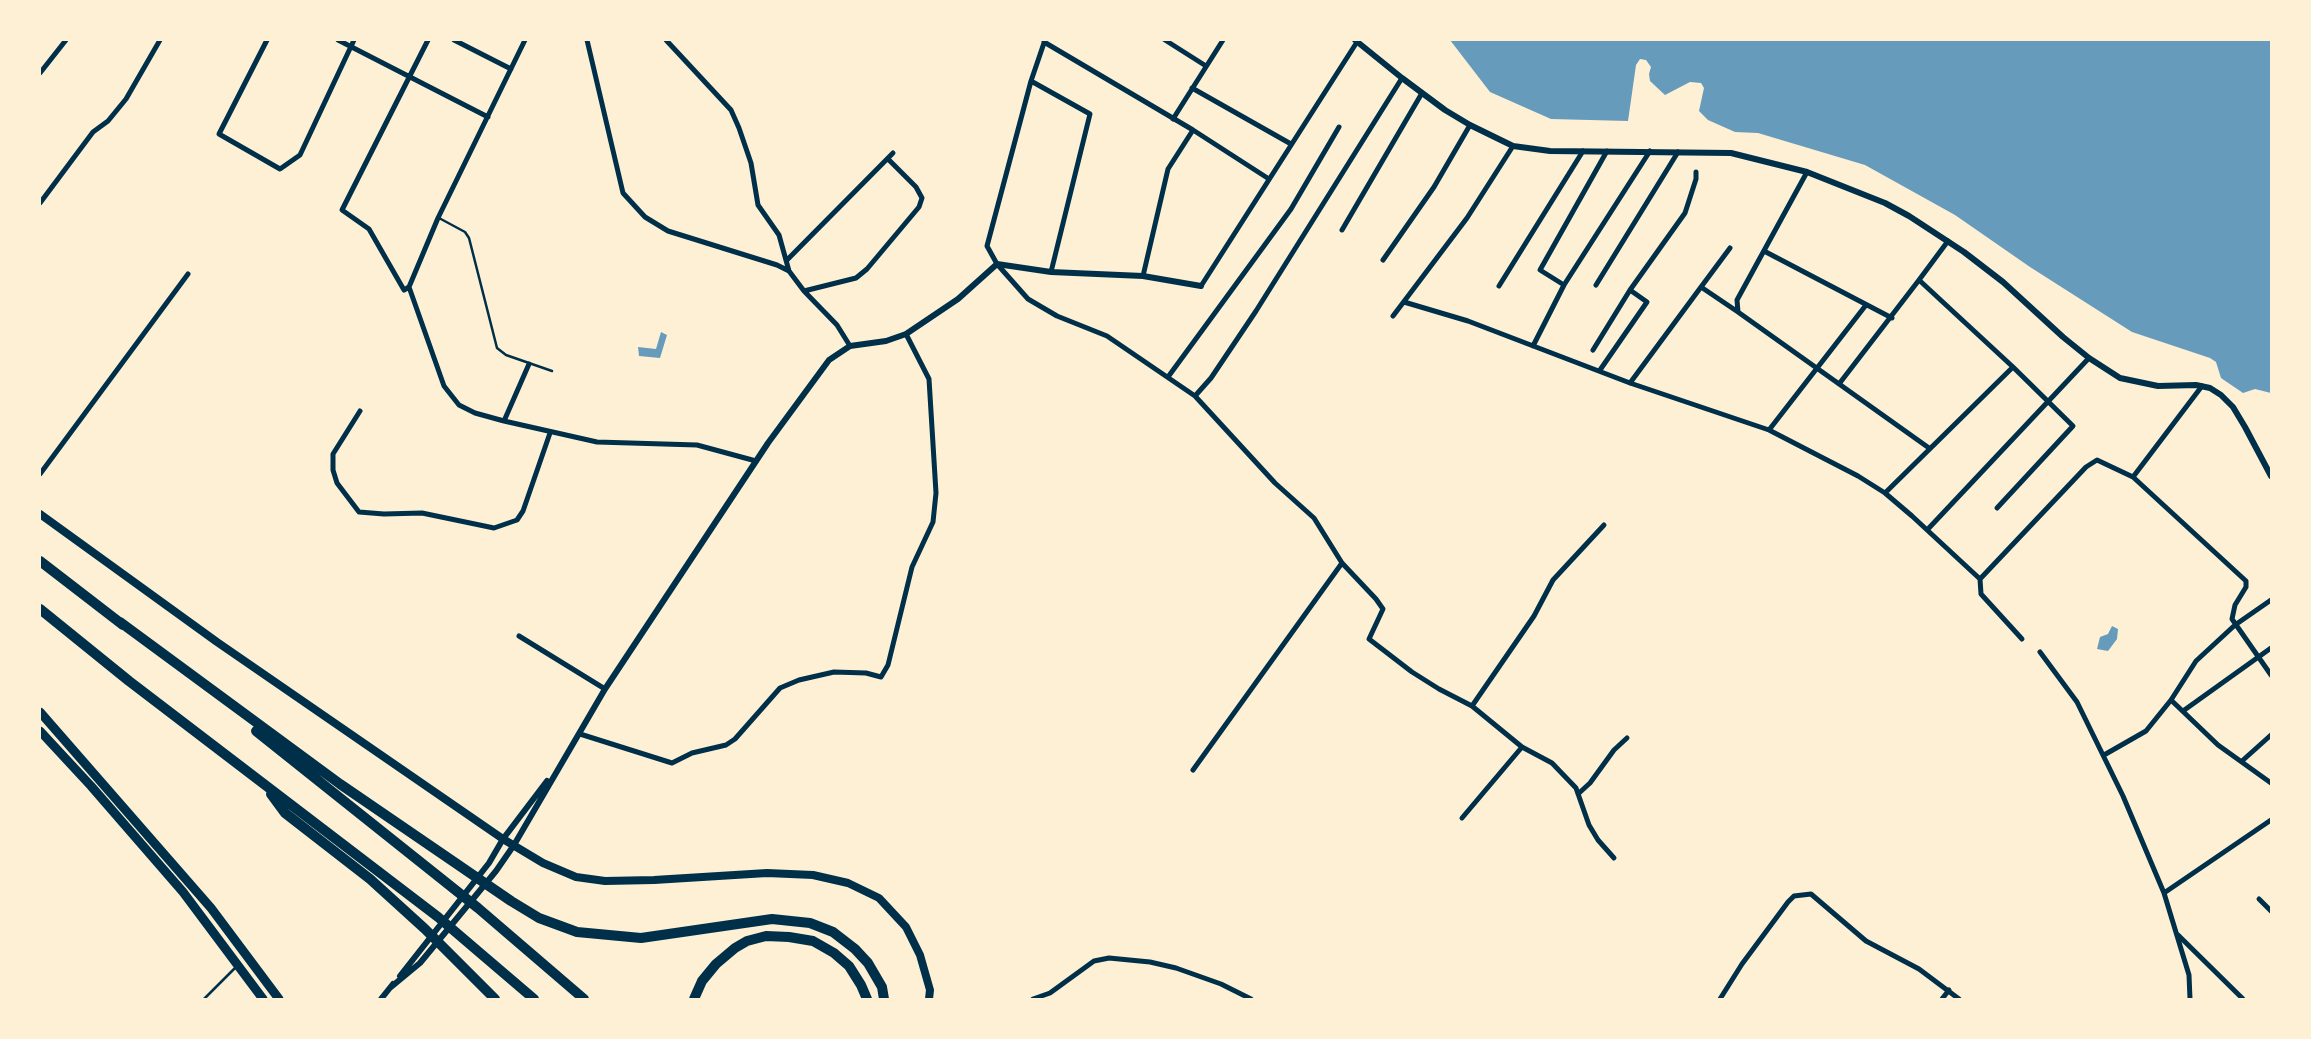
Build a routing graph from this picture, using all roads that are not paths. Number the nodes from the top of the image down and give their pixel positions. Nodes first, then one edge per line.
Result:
1 (66, 40) edge
2 (159, 40) edge
3 (268, 40) edge
4 (338, 40) edge
5 (428, 40) edge
6 (454, 40) edge
7 (524, 40) edge
8 (586, 40) edge
9 (666, 40) edge
10 (1223, 40) edge
11 (1045, 41) edge
12 (1169, 41) edge
13 (1356, 41) edge
14 (352, 43) edge
15 (1206, 66) junction
16 (511, 68) junction
17 (40, 73) edge
18 (409, 78) junction
19 (1402, 78) junction
20 (1031, 81) junction
21 (1192, 88) junction
22 (1422, 93) junction
23 (488, 117) junction
24 (1173, 119) junction
25 (1470, 125) junction
26 (1339, 127) dead end
27 (1193, 130) junction
28 (1292, 144) junction
29 (1513, 146) junction
30 (1583, 151) junction
31 (1608, 151) junction
32 (1650, 151) junction
33 (1678, 152) junction
34 (893, 153) dead end
35 (888, 159) junction
36 (1696, 172) dead end
37 (1807, 172) junction
38 (1270, 179) junction
39 (40, 203) edge
40 (438, 218) junction
41 (1342, 230) dead end
42 (1948, 241) junction
43 (1730, 248) dead end
44 (1764, 251) junction
45 (787, 260) junction
46 (1383, 260) dead end
47 (997, 264) junction
48 (790, 271) junction
49 (1051, 272) junction
50 (188, 274) dead end
51 (1144, 276) junction
52 (1919, 280) junction
53 (1564, 285) junction
54 (1596, 285) dead end
55 (1201, 286) joint
56 (1499, 286) dead end
57 (409, 288) junction
58 (1701, 288) junction
59 (1630, 290) junction
60 (804, 291) junction
61 (1404, 302) junction
62 (1866, 305) junction
63 (1738, 312) junction
64 (1393, 316) dead end
65 (1892, 318) junction
66 (906, 334) junction
67 (850, 346) junction
68 (1533, 346) junction
69 (1593, 350) dead end
70 (2089, 358) junction
71 (529, 364) junction
72 (2013, 367) junction
73 (1816, 368) junction
74 (1600, 370) junction
75 (552, 371) dead end
76 (1168, 378) junction
77 (1630, 383) junction
78 (1839, 384) junction
79 (2202, 386) junction
80 (1195, 396) junction
81 (2048, 400) junction
82 (360, 411) dead end
83 (504, 421) junction
84 (1769, 430) junction
85 (550, 433) junction
86 (1929, 448) junction
87 (756, 461) junction
88 (40, 474) edge
89 (2271, 476) edge
90 (2133, 477) junction
91 (1885, 493) junction
92 (1997, 508) dead end
93 (40, 514) edge
94 (1604, 525) dead end
95 (1928, 529) junction
96 (40, 561) edge
97 (1342, 563) junction
98 (1980, 578) junction
99 (2271, 600) edge
100 (40, 609) edge
101 (120, 622) junction
102 (2236, 625) junction
103 (519, 636) dead end
104 (2022, 639) dead end
105 (2271, 648) edge
106 (2040, 652) dead end
107 (2258, 657) junction
108 (2271, 675) edge
109 (605, 689) junction
110 (2171, 700) junction
111 (1472, 706) junction
112 (2183, 711) junction
113 (40, 712) edge
114 (40, 731) edge
115 (580, 734) junction
116 (2271, 736) edge
117 (1627, 738) dead end
118 (1522, 747) junction
119 (2104, 755) junction
120 (563, 760) junction
121 (2242, 761) junction
122 (1192, 770) dead end
123 (2271, 783) edge
124 (264, 785) junction
125 (1578, 794) junction
126 (1462, 818) dead end
127 (2271, 820) edge
128 (503, 839) junction
129 (514, 845) junction
130 (1614, 858) dead end
131 (2164, 893) junction
132 (2259, 899) dead end
133 (2271, 911) edge
134 (2177, 934) junction
135 (238, 965) junction
136 (391, 987) junction
137 (1949, 990) junction
138 (204, 999) edge
139 (263, 999) edge
140 (279, 999) edge
141 (381, 999) edge
142 (495, 999) edge
143 (534, 999) edge
144 (584, 999) edge
145 (694, 999) edge
146 (867, 999) edge
147 (884, 999) edge
148 (930, 999) edge
149 (1033, 999) edge
150 (1251, 999) edge
151 (1720, 999) edge
152 (1942, 999) edge
153 (1958, 999) edge
154 (2190, 999) edge
155 (2243, 999) edge

1 - 17 street
2 - 39 street
3 - 14 street
4 - 14 street
5 - 18 street
6 - 16 street
7 - 16 street
8 - 48 street
9 - 45 street
10 - 15 street
11 - 20 street
11 - 24 street
12 - 15 street
13 - 19 street
13 - 28 street
14 - 18 street
15 - 21 street
16 - 23 street
18 - 23 street
18 - 57 street
19 - 22 street
19 - 80 street
20 - 47 street
20 - 49 street
21 - 24 street
21 - 28 street
22 - 25 street
22 - 41 street
23 - 40 street
24 - 27 street
25 - 29 street
25 - 46 street
26 - 76 street
27 - 38 street
27 - 51 street
28 - 38 street
29 - 30 street
29 - 61 street
30 - 31 street
30 - 56 street
31 - 32 street
31 - 53 street
32 - 33 street
32 - 53 street
33 - 37 street
33 - 54 street
34 - 35 street
35 - 45 street
35 - 60 street
36 - 59 street
37 - 42 street
37 - 44 street
38 - 55 street
40 - 57 street
40 - 71 lane
42 - 52 street
42 - 70 street
43 - 58 street
44 - 62 street
44 - 63 street
45 - 48 street
47 - 49 street
47 - 66 street
47 - 76 street
48 - 60 street
49 - 51 street
50 - 88 street
51 - 55 street
52 - 65 street
52 - 72 street
53 - 68 street
57 - 83 street
58 - 63 street
58 - 77 street
59 - 69 street
59 - 74 street
60 - 67 street
61 - 64 street
61 - 68 street
62 - 65 street
62 - 73 street
63 - 73 street
65 - 78 street
66 - 67 street
66 - 115 street
67 - 87 street
68 - 74 street
70 - 79 street
70 - 81 street
71 - 75 lane
71 - 83 street
72 - 81 street
72 - 86 street
73 - 78 street
73 - 84 street
74 - 77 street
76 - 80 street
77 - 84 street
78 - 86 street
79 - 89 street
79 - 90 street
80 - 97 street
81 - 92 street
81 - 95 street
82 - 85 street
83 - 85 street
84 - 91 street
85 - 87 street
86 - 91 street
87 - 109 street
90 - 98 street
90 - 102 street
91 - 95 street
93 - 128 main road
94 - 111 street
95 - 98 street
96 - 101 highway
97 - 111 street
97 - 122 street
98 - 104 street
99 - 102 street
100 - 124 highway
101 - 144 highway
101 - 147 highway
102 - 107 street
102 - 110 street
103 - 109 street
105 - 107 street
106 - 119 street
107 - 108 street
107 - 112 street
109 - 115 street
110 - 112 street
110 - 119 street
111 - 118 street
112 - 121 street
113 - 140 main road
114 - 135 main road
115 - 120 street
116 - 121 street
117 - 125 street
118 - 125 street
118 - 126 street
119 - 131 street
120 - 128 street
120 - 129 street
121 - 123 street
124 - 142 highway
124 - 143 highway
125 - 130 street
127 - 131 street
128 - 129 main road
128 - 136 street
129 - 136 street
129 - 148 main road
131 - 134 street
132 - 133 street
134 - 154 street
134 - 155 street
135 - 138 lane
135 - 139 main road
136 - 141 street
137 - 151 street
137 - 152 street
137 - 153 street
145 - 146 highway
149 - 150 street

